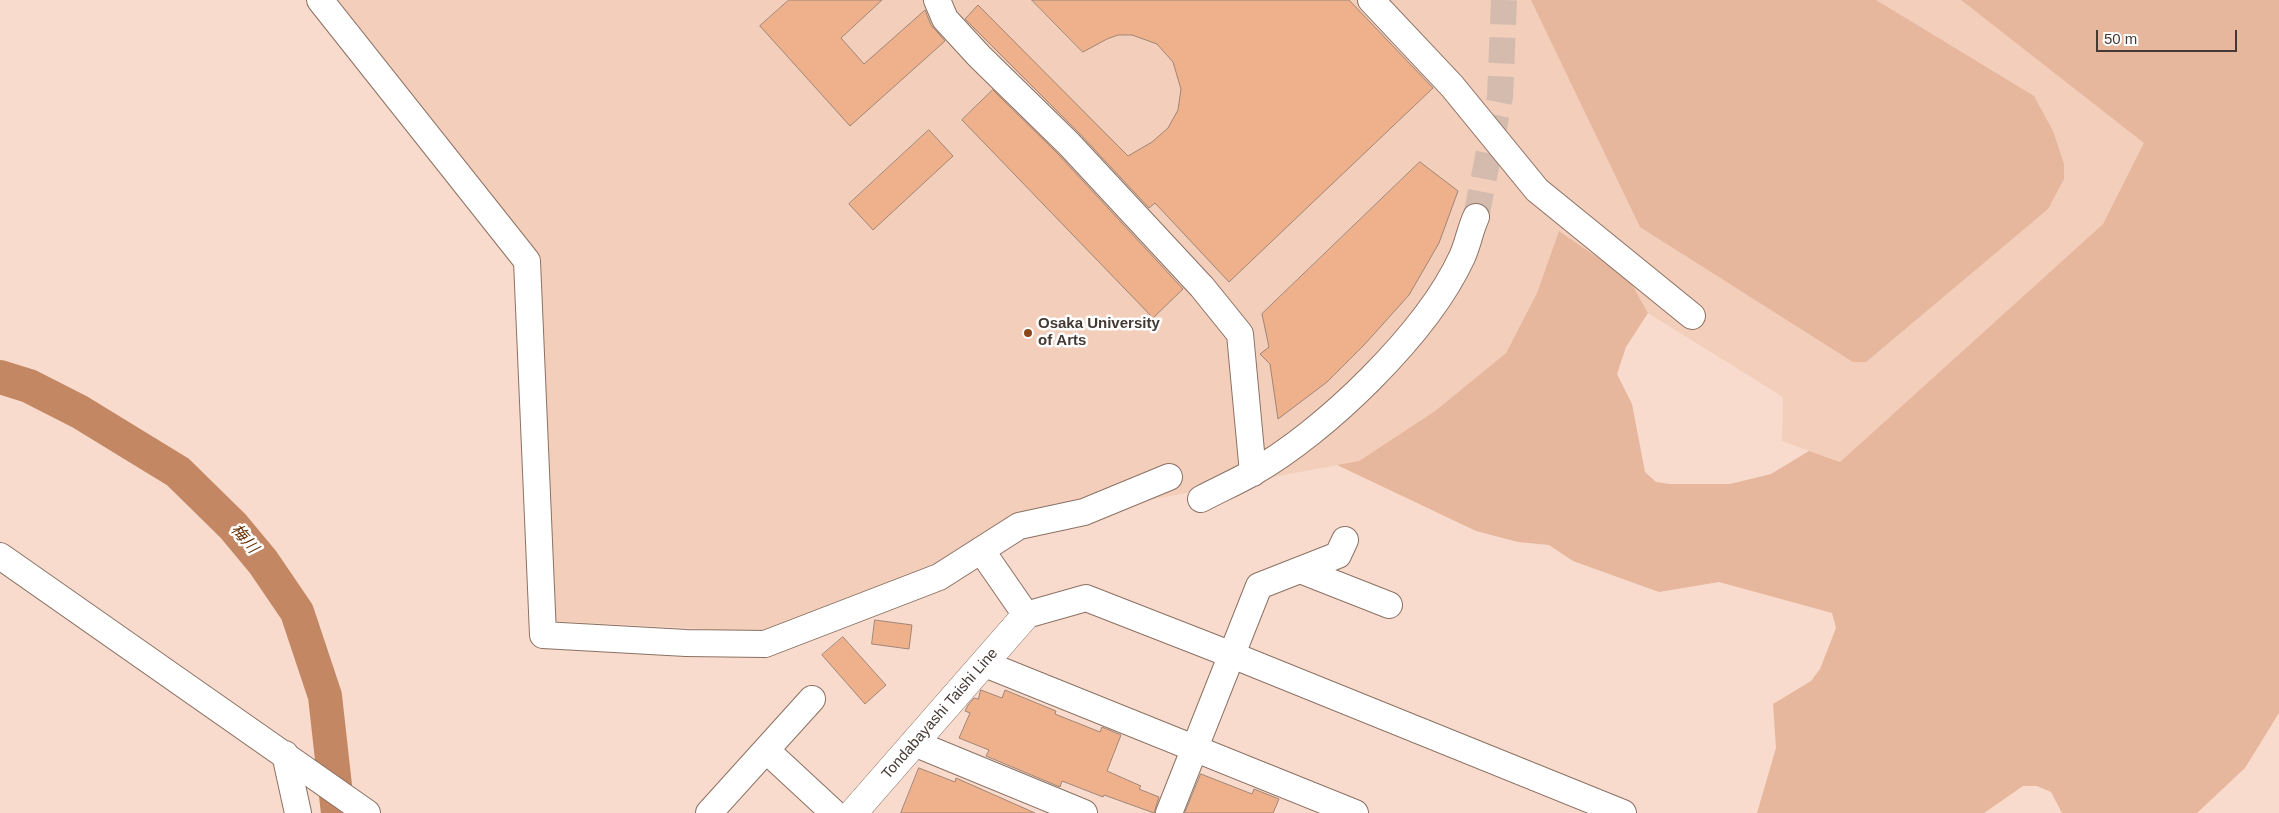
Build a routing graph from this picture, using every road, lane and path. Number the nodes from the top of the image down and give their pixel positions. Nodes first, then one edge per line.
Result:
1 (320, 0) edge
2 (937, 0) edge
3 (1371, 0) edge
4 (1476, 217) tunnel mouth
5 (1692, 316) dead end
6 (1253, 473) junction
7 (1169, 477) dead end
8 (1201, 499) dead end
9 (1345, 540) dead end
10 (982, 550) junction
11 (0, 556) edge
12 (1300, 570) junction
13 (1390, 605) dead end
14 (1026, 615) junction
15 (1232, 654) junction
16 (985, 664) junction
17 (812, 699) dead end
18 (914, 744) junction
19 (766, 750) junction
20 (1195, 750) junction
21 (285, 754) junction
22 (1312, 805) edge
23 (1597, 808) edge
24 (366, 812) edge
25 (298, 813) edge
26 (709, 813) edge
27 (834, 813) edge
28 (853, 813) edge
29 (1084, 813) edge
30 (1169, 813) edge
31 (1355, 813) edge
32 (1623, 813) edge

1 - 10 street
2 - 6 street
3 - 5 street
4 - 6 street
6 - 8 street
7 - 10 street
9 - 12 street
10 - 14 street
11 - 21 street
12 - 13 street
12 - 15 street
14 - 15 street
14 - 16 main road, Tondabayashi Taishi Line
15 - 20 street
15 - 23 street
16 - 18 main road, Tondabayashi Taishi Line
16 - 20 street
17 - 19 street
18 - 28 main road, Tondabayashi Taishi Line
18 - 29 street
19 - 26 street
19 - 27 street
20 - 22 street
20 - 30 street
21 - 24 street
21 - 25 street
22 - 31 street
23 - 32 street

